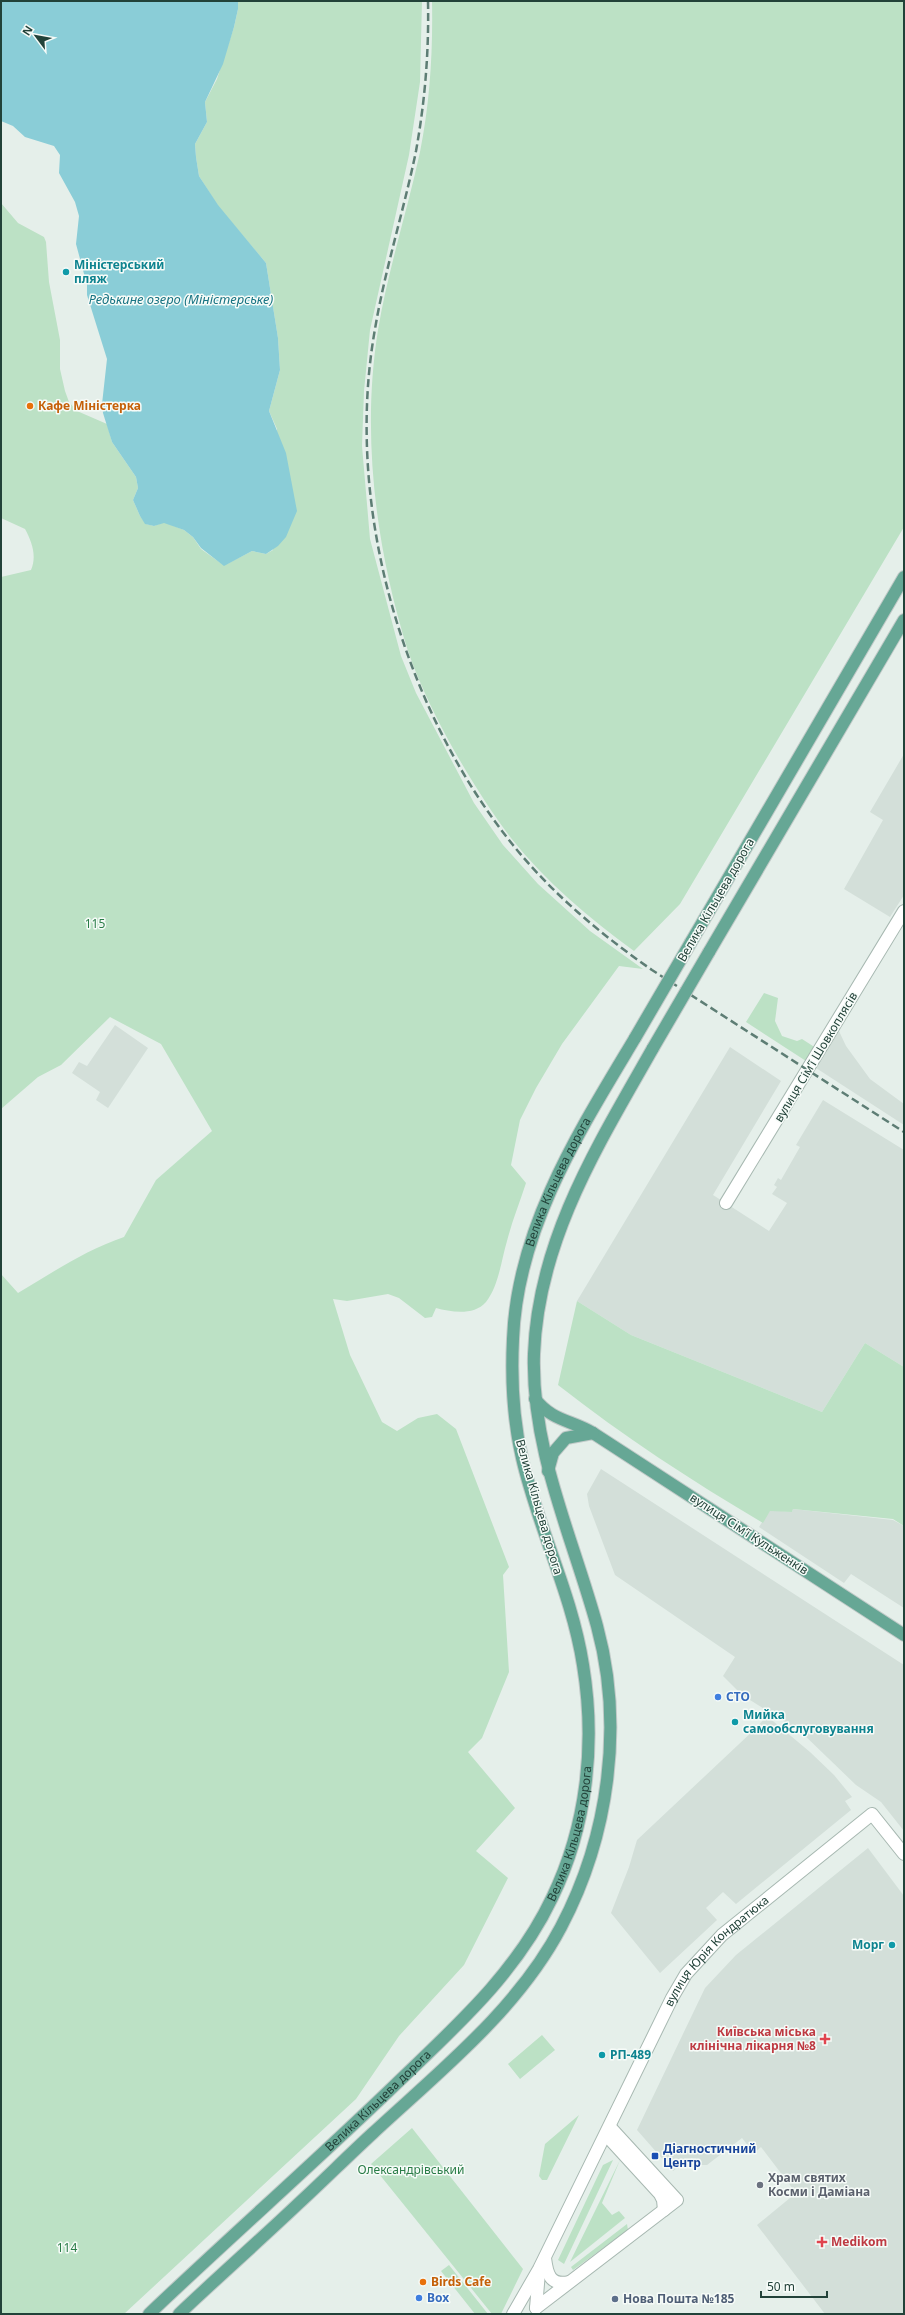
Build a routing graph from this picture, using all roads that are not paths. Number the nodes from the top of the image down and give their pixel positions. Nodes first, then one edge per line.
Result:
1 (904, 577) edge
2 (904, 620) edge
3 (904, 911) edge
4 (726, 1203) dead end
5 (535, 1399) junction
6 (593, 1433) junction
7 (548, 1472) junction
8 (904, 1635) edge
9 (904, 1854) edge
10 (608, 2131) junction
11 (664, 2210) junction
12 (545, 2257) junction
13 (539, 2269) junction
14 (569, 2282) junction
15 (515, 2311) edge
16 (538, 2311) edge
17 (149, 2314) edge
18 (179, 2314) edge

1 - 17 main road, Велика Кільцева дорога, bridge
2 - 5 main road, Велика Кільцева дорога, bridge
3 - 4 street, вулиця Сімʼї Шовкоплясів
5 - 6 main road, вулиця Сімʼї Кульженків
5 - 7 main road, Велика Кільцева дорога
6 - 7 main road
6 - 8 main road, вулиця Сімʼї Кульженків
7 - 18 main road, Велика Кільцева дорога
9 - 10 street, вулиця Юрія Кондратюка
10 - 11 street
10 - 11 street
10 - 12 street, вулиця Юрія Кондратюка
11 - 14 street
12 - 13 street, вулиця Юрія Кондратюка
12 - 14 street
13 - 15 street, вулиця Юрія Кондратюка
13 - 16 street, вулиця Юрія Кондратюка
14 - 16 street
15 - 16 street

